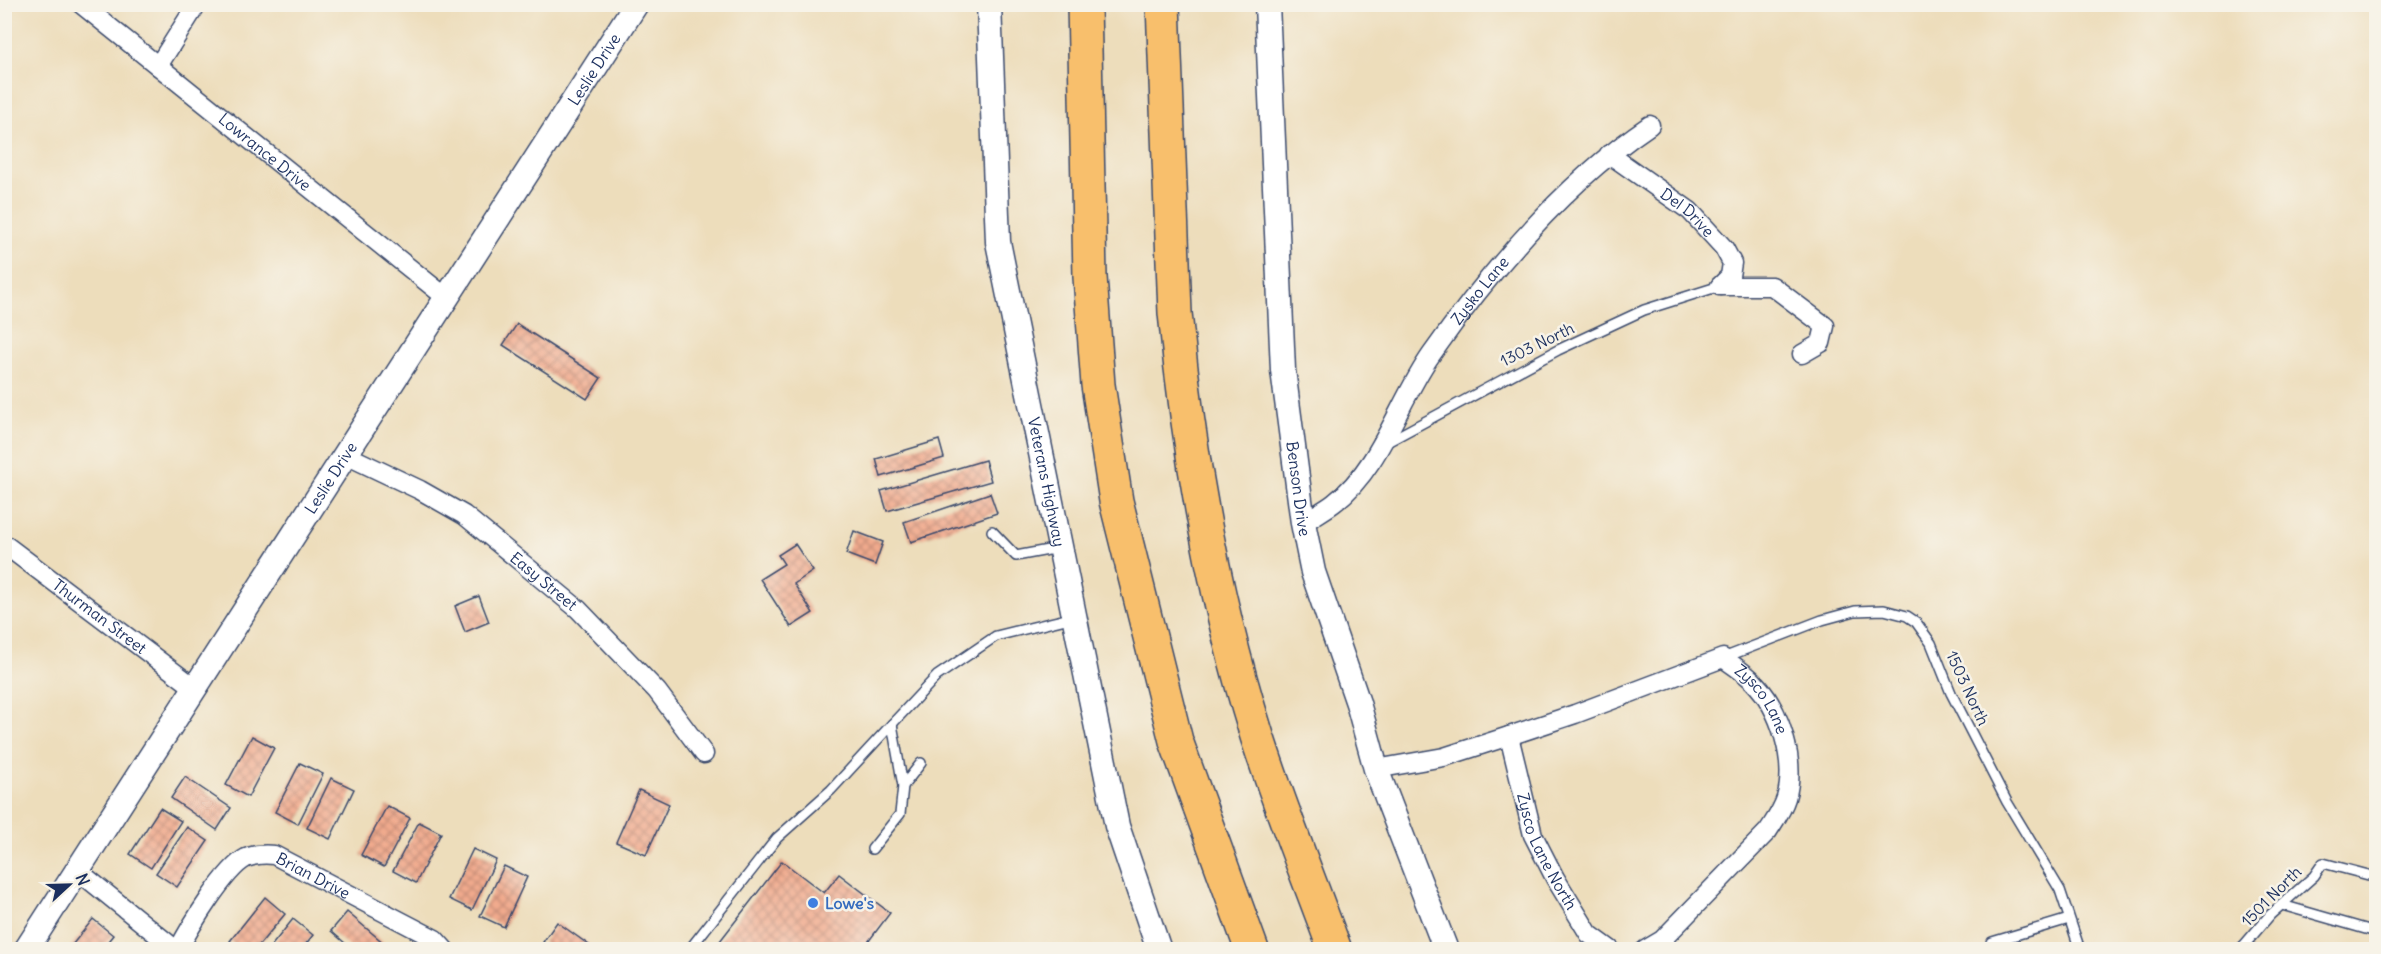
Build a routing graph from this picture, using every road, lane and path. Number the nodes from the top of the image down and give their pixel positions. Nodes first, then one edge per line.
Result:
1 (81, 4) edge
2 (197, 4) edge
3 (636, 4) edge
4 (989, 4) edge
5 (1084, 4) edge
6 (1163, 4) edge
7 (1267, 4) edge
8 (158, 66) junction
9 (1650, 124) dead end
10 (1609, 154) junction
11 (1720, 286) junction
12 (448, 298) junction
13 (1802, 354) dead end
14 (1378, 449) junction
15 (346, 455) junction
16 (1303, 522) junction
17 (992, 531) dead end
18 (4, 544) edge
19 (1059, 548) junction
20 (1074, 617) junction
21 (1724, 658) junction
22 (195, 688) junction
23 (892, 724) junction
24 (1509, 736) junction
25 (704, 754) dead end
26 (921, 763) dead end
27 (1376, 769) junction
28 (903, 786) junction
29 (872, 849) dead end
30 (77, 870) junction
31 (2376, 877) edge
32 (2282, 905) junction
33 (2069, 919) junction
34 (2376, 932) edge
35 (2241, 948) edge
36 (26, 950) edge
37 (177, 950) edge
38 (446, 950) edge
39 (689, 950) edge
40 (1159, 950) edge
41 (1252, 950) edge
42 (1335, 950) edge
43 (1446, 950) edge
44 (1611, 950) edge
45 (1645, 950) edge
46 (1989, 950) edge
47 (2080, 950) edge
48 (2256, 950) edge

1 - 8 street, Lowrance Drive
2 - 8 street
3 - 12 street, Leslie Drive
4 - 19 street, Veterans Highway
5 - 41 highway
6 - 42 highway
7 - 16 street, Benson Drive
8 - 12 street, Lowrance Drive
9 - 10 street, Zysko Lane
10 - 11 street, Del Drive
10 - 14 street, Zysko Lane
11 - 13 street
11 - 14 lane, 1303 North
12 - 15 street, Leslie Drive
14 - 16 street, Zysko Lane
15 - 22 street, Leslie Drive
15 - 25 street, Easy Street
16 - 27 street, Benson Drive
17 - 19 lane
18 - 22 street, Thurman Street
19 - 20 street, Veterans Highway
20 - 23 lane
20 - 40 street, Veterans Highway
21 - 24 street, Zysco Lane
21 - 33 lane, 1503 North
21 - 45 street, Zysco Lane
22 - 30 street, Leslie Drive
23 - 28 lane
23 - 39 lane
24 - 27 street, Zysco Lane
24 - 44 street, Zysco Lane North
26 - 28 lane
27 - 43 street, Benson Drive
28 - 29 lane
30 - 36 street, Leslie Drive
30 - 37 street, Brian Drive
31 - 32 lane, 1501 North
32 - 34 lane
32 - 35 lane, 1501 North
33 - 46 lane
33 - 47 lane, 1503 North
35 - 48 lane
37 - 38 street, Brian Drive

